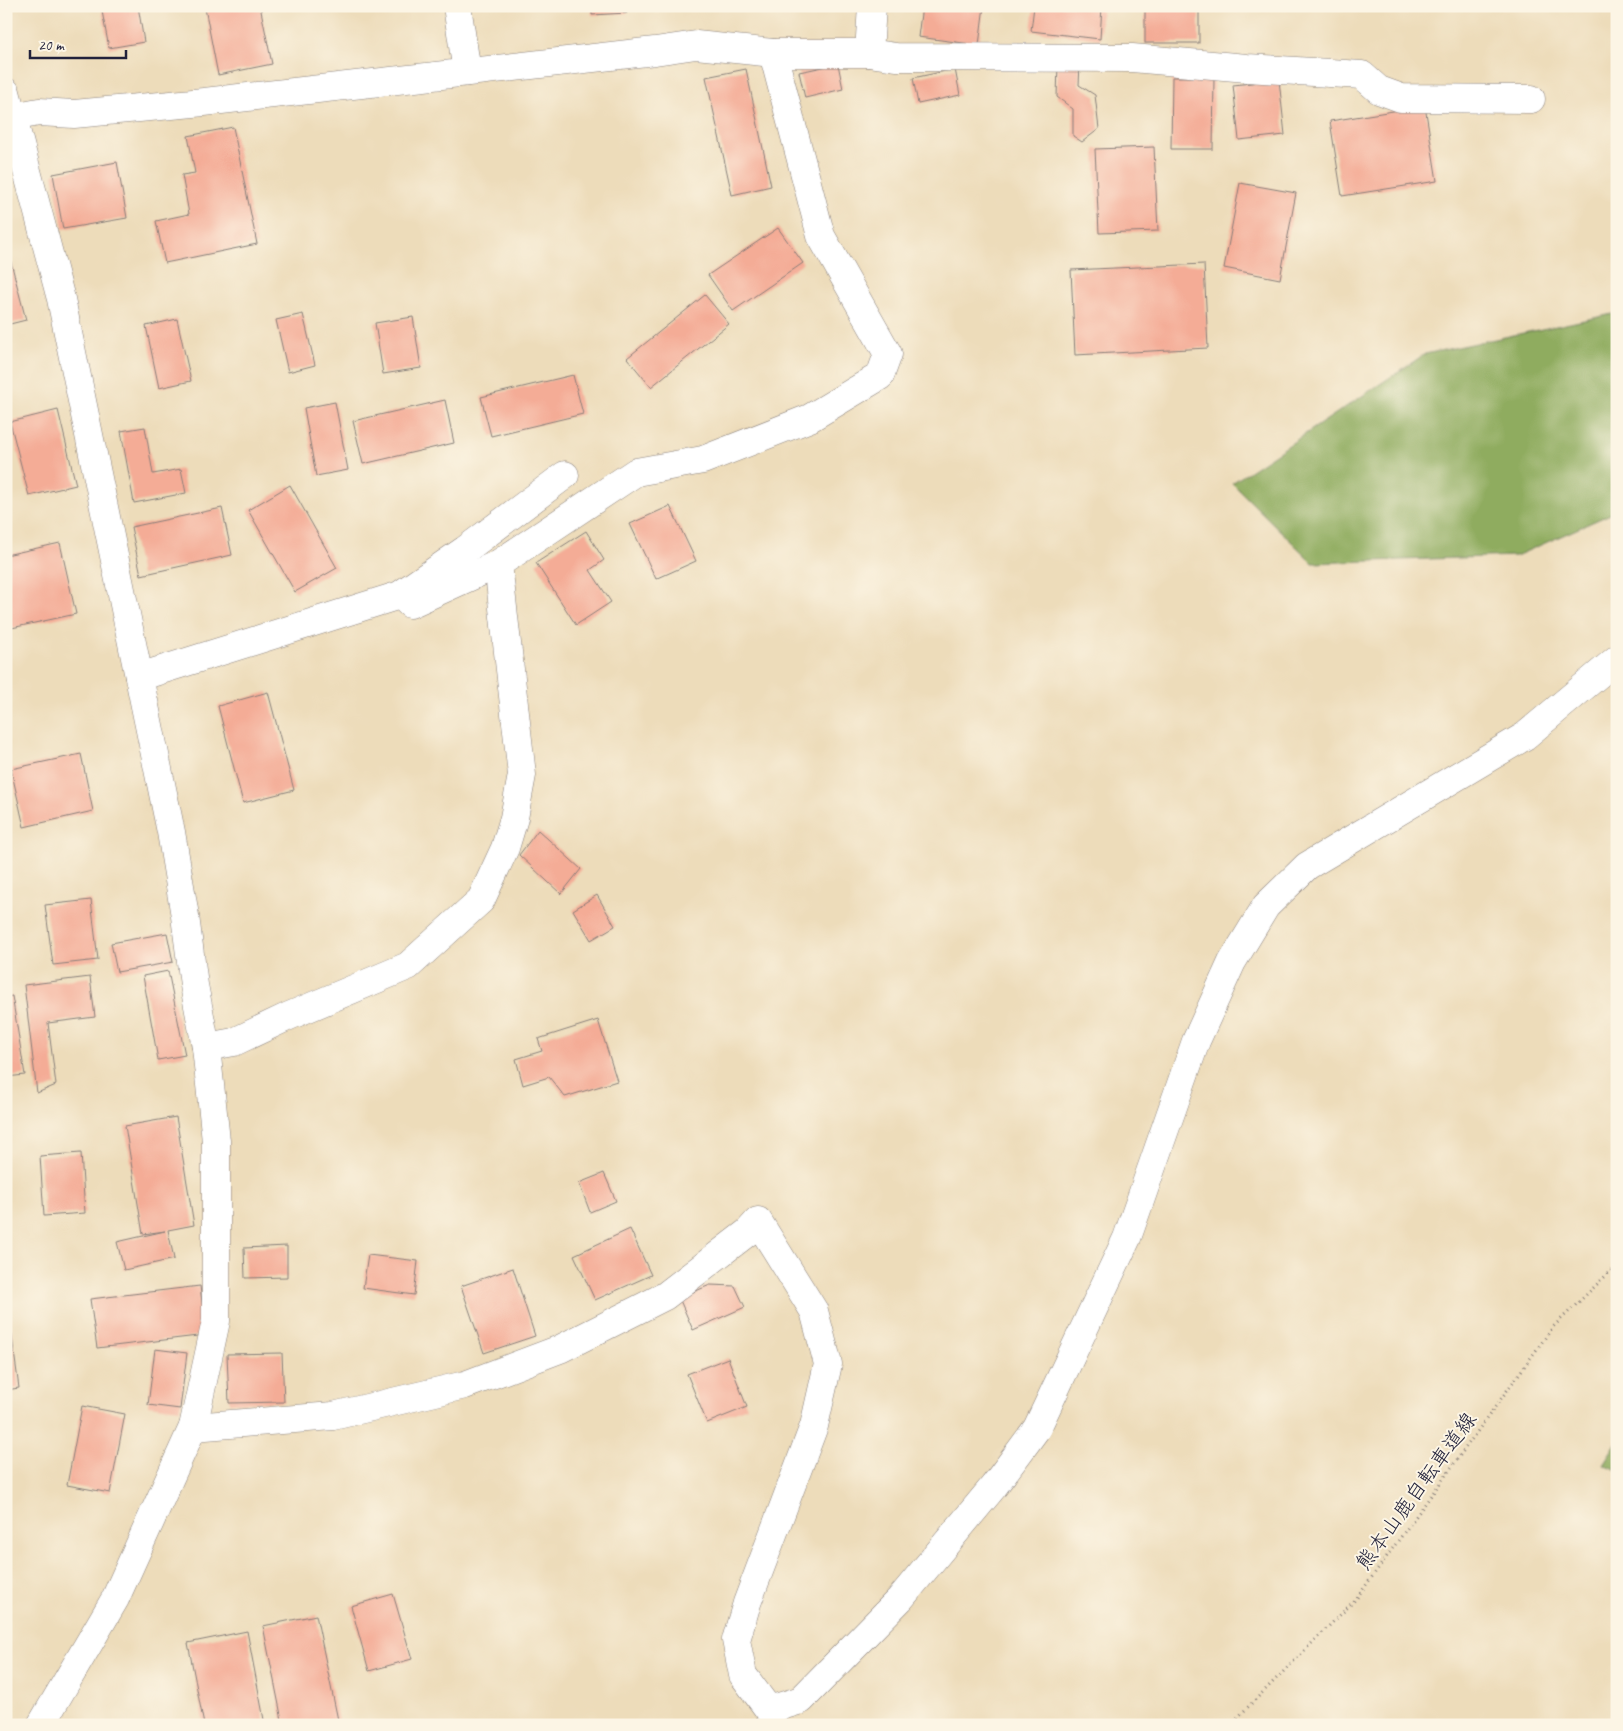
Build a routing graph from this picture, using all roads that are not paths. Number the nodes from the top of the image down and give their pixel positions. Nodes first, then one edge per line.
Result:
1 (457, 6) edge
2 (872, 6) edge
3 (773, 53) junction
4 (870, 53) junction
5 (467, 72) junction
6 (1531, 98) dead end
7 (8, 109) edge
8 (565, 475) dead end
9 (498, 564) junction
10 (400, 595) junction
11 (1617, 659) edge
12 (139, 676) junction
13 (206, 1047) junction
14 (193, 1427) junction
15 (41, 1725) edge

1 - 5 street
2 - 4 street
3 - 4 street
3 - 5 street
3 - 9 street
4 - 6 street
5 - 7 street
7 - 12 street
8 - 10 street
9 - 10 street
9 - 13 street
10 - 12 street
11 - 14 street
12 - 13 street
13 - 14 street
14 - 15 street

